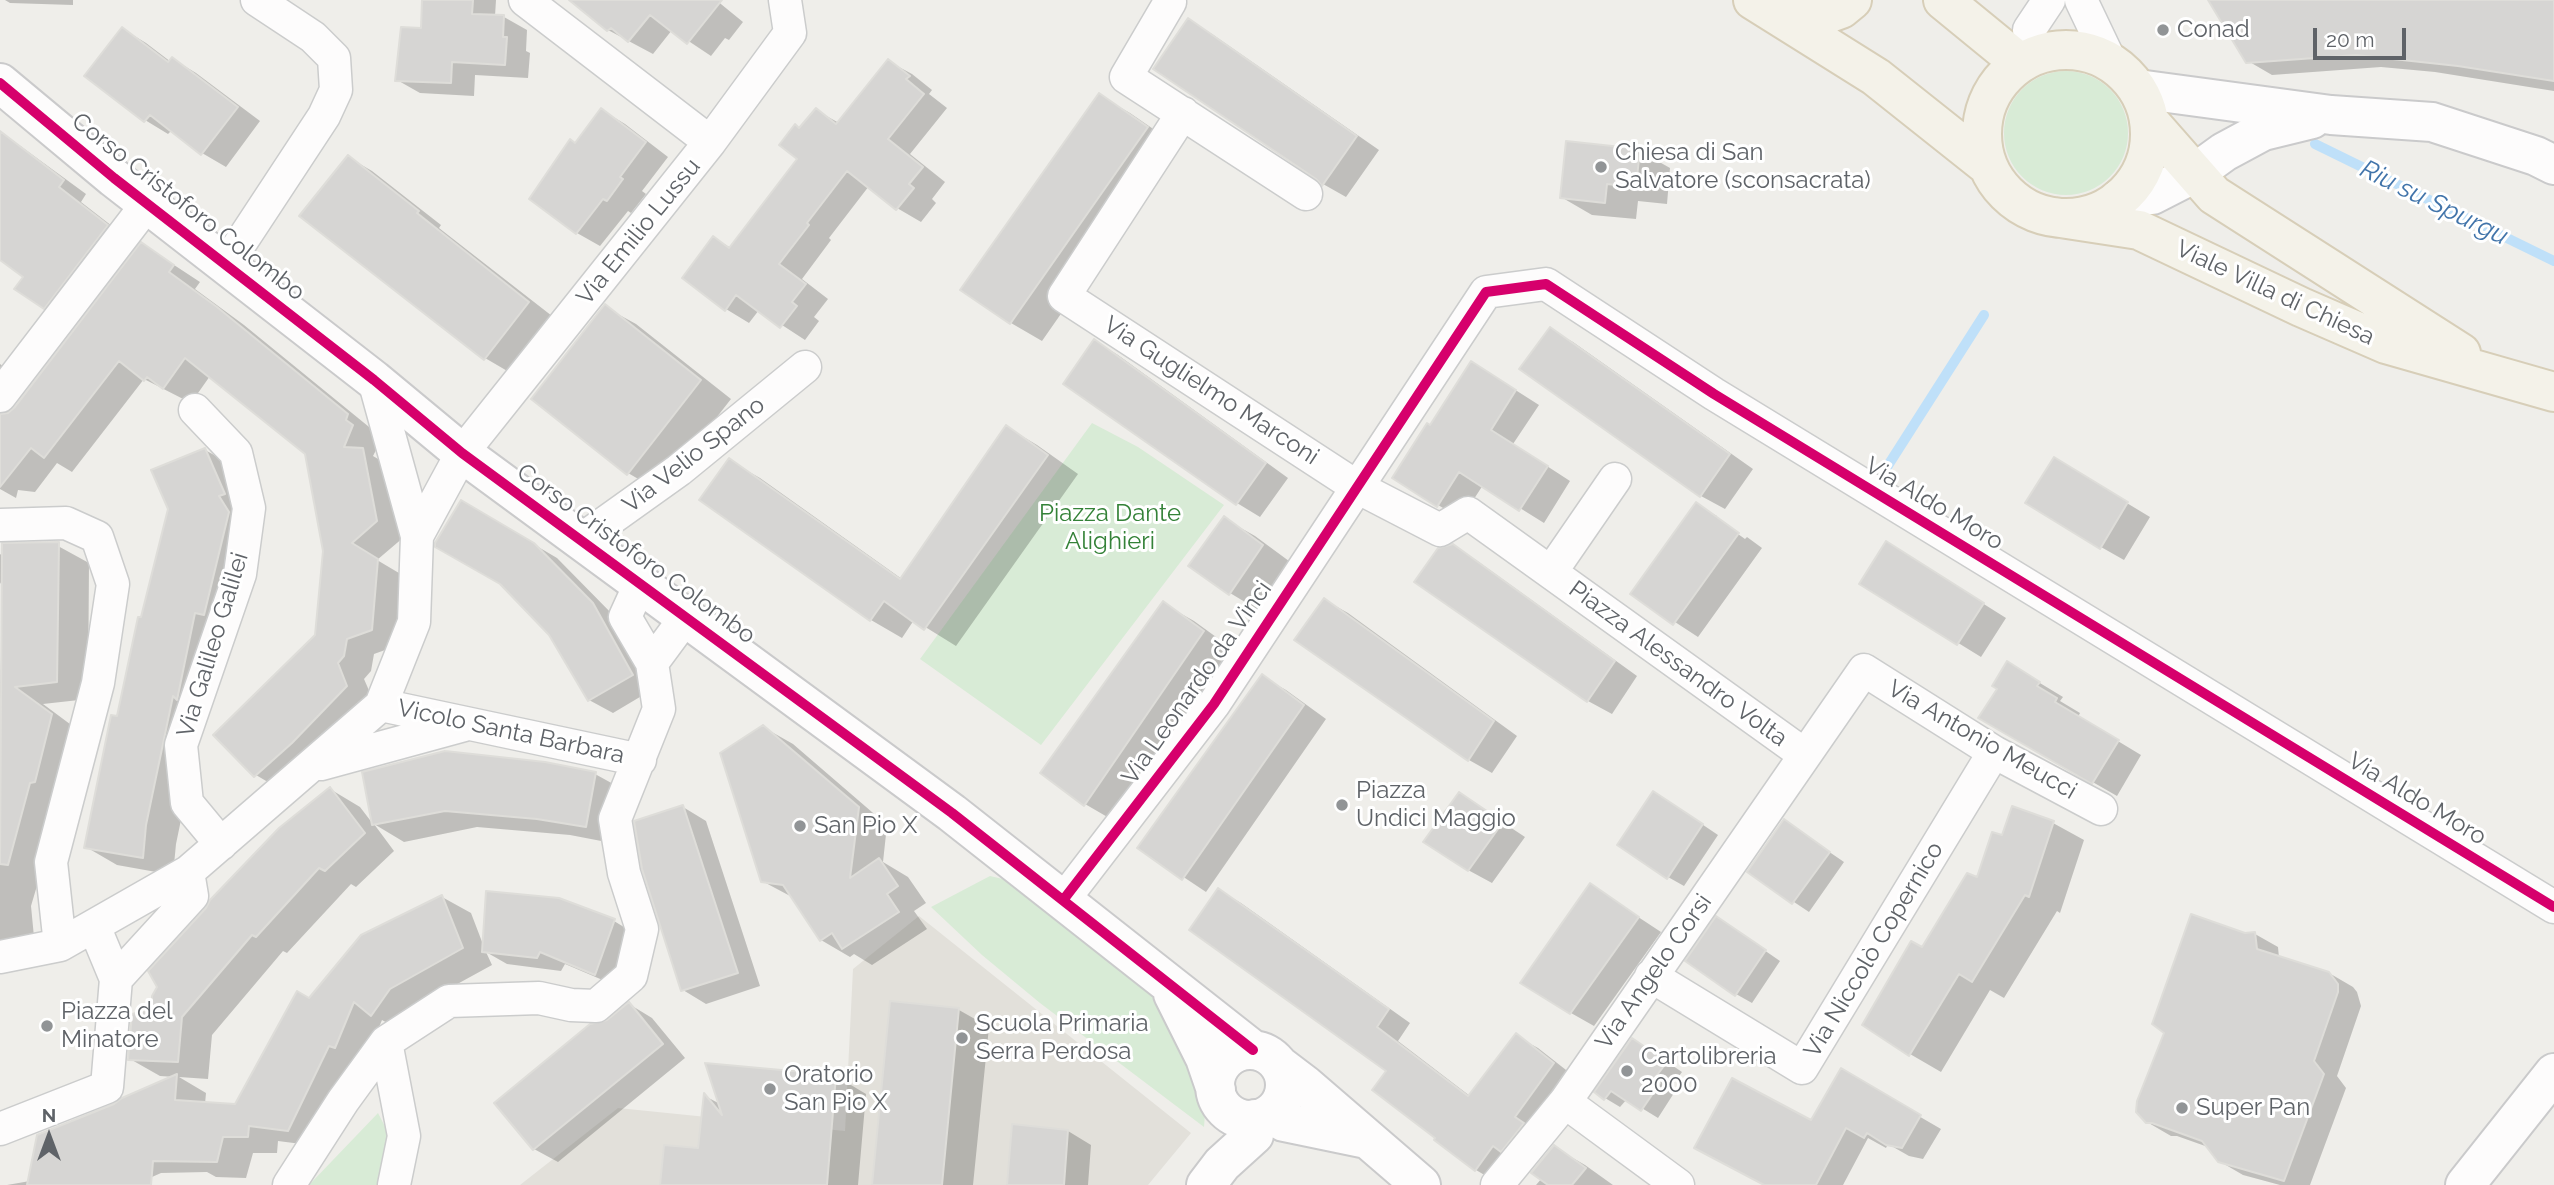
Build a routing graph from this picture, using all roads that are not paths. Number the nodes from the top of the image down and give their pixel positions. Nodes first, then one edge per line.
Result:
1 (257, 0) edge
2 (525, 0) edge
3 (785, 0) edge
4 (1753, 0) edge
5 (1852, 0) edge
6 (1943, 0) edge
7 (2049, 0) edge
8 (2081, 0) edge
9 (1170, 2) dead end
10 (2027, 60) junction
11 (2111, 63) junction
12 (0, 83) edge
13 (2143, 105) junction
14 (1183, 113) junction
15 (2331, 115) junction
16 (710, 142) junction
17 (2554, 165) edge
18 (1988, 166) junction
19 (2195, 173) junction
20 (1306, 194) dead end
21 (2119, 199) junction
22 (148, 203) junction
23 (2054, 217) junction
24 (226, 265) junction
25 (805, 368) dead end
26 (2495, 375) junction
27 (374, 380) junction
28 (2554, 392) edge
29 (0, 396) edge
30 (195, 410) dead end
31 (462, 453) junction
32 (1615, 479) dead end
33 (1357, 487) junction
34 (0, 525) edge
35 (417, 536) junction
36 (581, 540) junction
37 (1551, 572) junction
38 (640, 584) junction
39 (686, 617) junction
40 (652, 663) junction
41 (1864, 670) joint
42 (381, 705) junction
43 (470, 724) junction
44 (1994, 752) junction
45 (1805, 755) junction
46 (640, 760) junction
47 (313, 766) junction
48 (2101, 809) dead end
49 (221, 844) junction
50 (188, 872) junction
51 (1064, 899) junction
52 (2554, 907) edge
53 (94, 926) junction
54 (60, 945) junction
55 (0, 957) edge
56 (1651, 976) junction
57 (116, 979) junction
58 (1168, 986) junction
59 (386, 1042) junction
60 (1267, 1058) junction
61 (2554, 1073) edge
62 (1217, 1095) junction
63 (1565, 1102) junction
64 (1263, 1117) junction
65 (0, 1129) edge
66 (1369, 1140) junction
67 (1214, 1175) edge
68 (289, 1185) edge
69 (394, 1185) edge
70 (1421, 1185) edge
71 (1497, 1185) edge
72 (1678, 1185) edge
73 (2465, 1185) edge

1 - 24 street
2 - 16 street
3 - 16 street, Via Emilio Lussu
4 - 5 main road
4 - 18 main road
6 - 10 main road
7 - 10 street
8 - 11 street
9 - 14 street
10 - 11 main road
10 - 18 main road
11 - 13 main road
12 - 22 street, Corso Cristoforo Colombo
13 - 15 street
13 - 19 main road, Viale Villa di Chiesa
13 - 21 main road
14 - 20 street
14 - 33 street, Via Guglielmo Marconi
15 - 17 street
15 - 19 street
16 - 31 street, Via Emilio Lussu
18 - 23 main road
19 - 21 street
19 - 26 main road, Viale Villa di Chiesa
21 - 23 main road
22 - 24 street, Corso Cristoforo Colombo
22 - 29 street
23 - 26 main road, Viale Villa di Chiesa
24 - 27 street, Corso Cristoforo Colombo
25 - 36 street, Via Velio Spano
26 - 28 main road, Viale Villa di Chiesa
27 - 31 street, Corso Cristoforo Colombo
27 - 35 street
30 - 49 street, Via Galileo Galilei
31 - 35 street, Via Emilio Lussu
31 - 36 street, Corso Cristoforo Colombo
32 - 37 street, Piazza Alessandro Volta
33 - 37 street, Piazza Alessandro Volta
33 - 51 street, Via Leonardo da Vinci
33 - 52 street, Via Aldo Moro
34 - 54 street
35 - 42 street
36 - 38 street, Corso Cristoforo Colombo
37 - 45 street, Piazza Alessandro Volta
38 - 39 street, Corso Cristoforo Colombo
38 - 40 street
39 - 40 street
39 - 51 street, Corso Cristoforo Colombo
40 - 46 street
41 - 44 street, Via Antonio Meucci
41 - 45 street, Via Angelo Corsi
42 - 43 street, Vicolo Santa Barbara
42 - 47 street
43 - 46 street, Vicolo Santa Barbara
43 - 47 street
44 - 48 street, Via Antonio Meucci
44 - 56 street, Via Niccolò Copernico
45 - 56 street, Via Angelo Corsi
46 - 59 street
47 - 49 street
49 - 50 street
50 - 53 street
50 - 57 street
51 - 58 street, Corso Cristoforo Colombo
53 - 54 street
53 - 57 street
54 - 55 street
56 - 63 street, Via Angelo Corsi
57 - 65 street
58 - 60 street, Corso Cristoforo Colombo
58 - 62 street, Corso Cristoforo Colombo
59 - 68 street
59 - 69 street
60 - 62 street
60 - 64 street
60 - 66 street, Corso Cristoforo Colombo
61 - 73 street
62 - 64 street
62 - 67 street
63 - 71 street, Via Angelo Corsi
63 - 72 street
64 - 66 street, Corso Cristoforo Colombo
64 - 67 street
66 - 70 street, Corso Cristoforo Colombo

